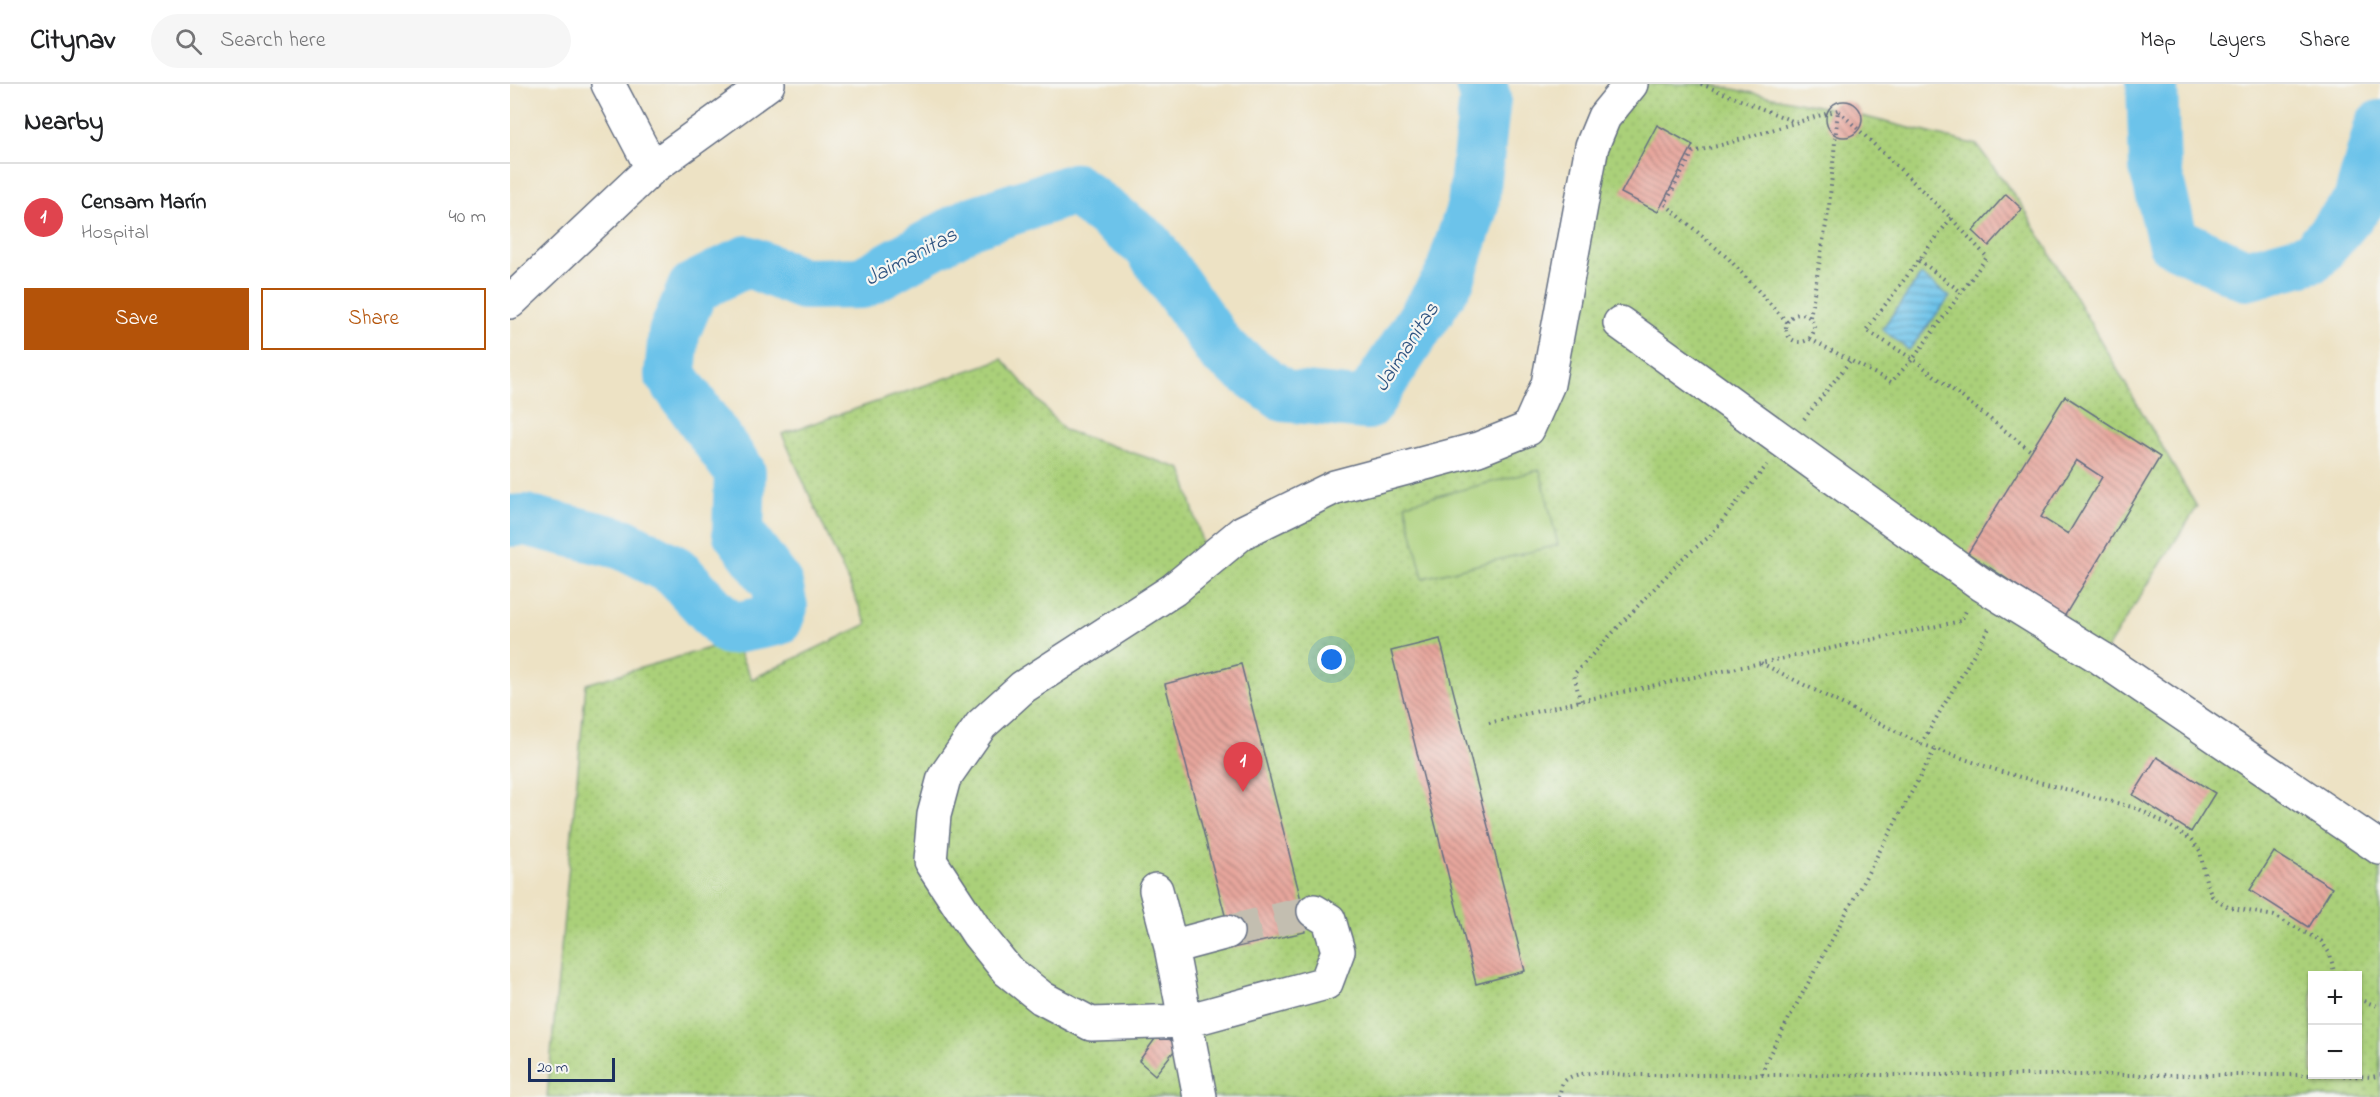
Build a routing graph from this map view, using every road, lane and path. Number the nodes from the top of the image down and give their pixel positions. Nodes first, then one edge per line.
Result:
1 (608, 84) edge
2 (768, 84) edge
3 (1631, 84) edge
4 (1701, 84) edge
5 (1838, 110) junction
6 (1796, 122) junction
7 (652, 168) junction
8 (1951, 218) junction
9 (1919, 260) junction
10 (1961, 292) junction
11 (510, 302) edge
12 (1810, 317) junction
13 (1787, 322) junction
14 (1620, 323) dead end
15 (1810, 339) junction
16 (1912, 359) junction
17 (1850, 361) junction
18 (1785, 443) junction
19 (2031, 451) dead end
20 (1993, 592) junction
21 (1761, 663) junction
22 (1580, 701) junction
23 (1489, 723) dead end
24 (1921, 744) junction
25 (1935, 749) junction
26 (2380, 848) edge
27 (1156, 890) dead end
28 (1314, 911) dead end
29 (1227, 932) tunnel mouth
30 (1171, 946) junction
31 (2334, 971) edge
32 (2362, 1000) edge
33 (2380, 1007) edge
34 (1185, 1021) junction
35 (1762, 1075) junction
36 (2380, 1075) edge
37 (1200, 1097) edge
38 (1559, 1097) edge

1 - 7 street
2 - 7 street
3 - 34 street
4 - 6 path
5 - 6 path
5 - 8 path
5 - 12 path
6 - 13 path
7 - 11 street
8 - 9 path
8 - 10 path
9 - 10 path
9 - 16 path
10 - 16 path
12 - 13 path
12 - 15 path
13 - 15 path
14 - 18 street
15 - 17 path
16 - 17 path
16 - 19 path
17 - 18 path
18 - 20 street
18 - 22 path
20 - 21 path
20 - 24 path
20 - 26 street
21 - 22 path
21 - 24 path
22 - 23 path
24 - 25 path
25 - 31 path
25 - 35 path
27 - 30 street
28 - 34 street
29 - 30 street
30 - 34 street
32 - 33 path
34 - 37 street
35 - 36 path
35 - 38 path

